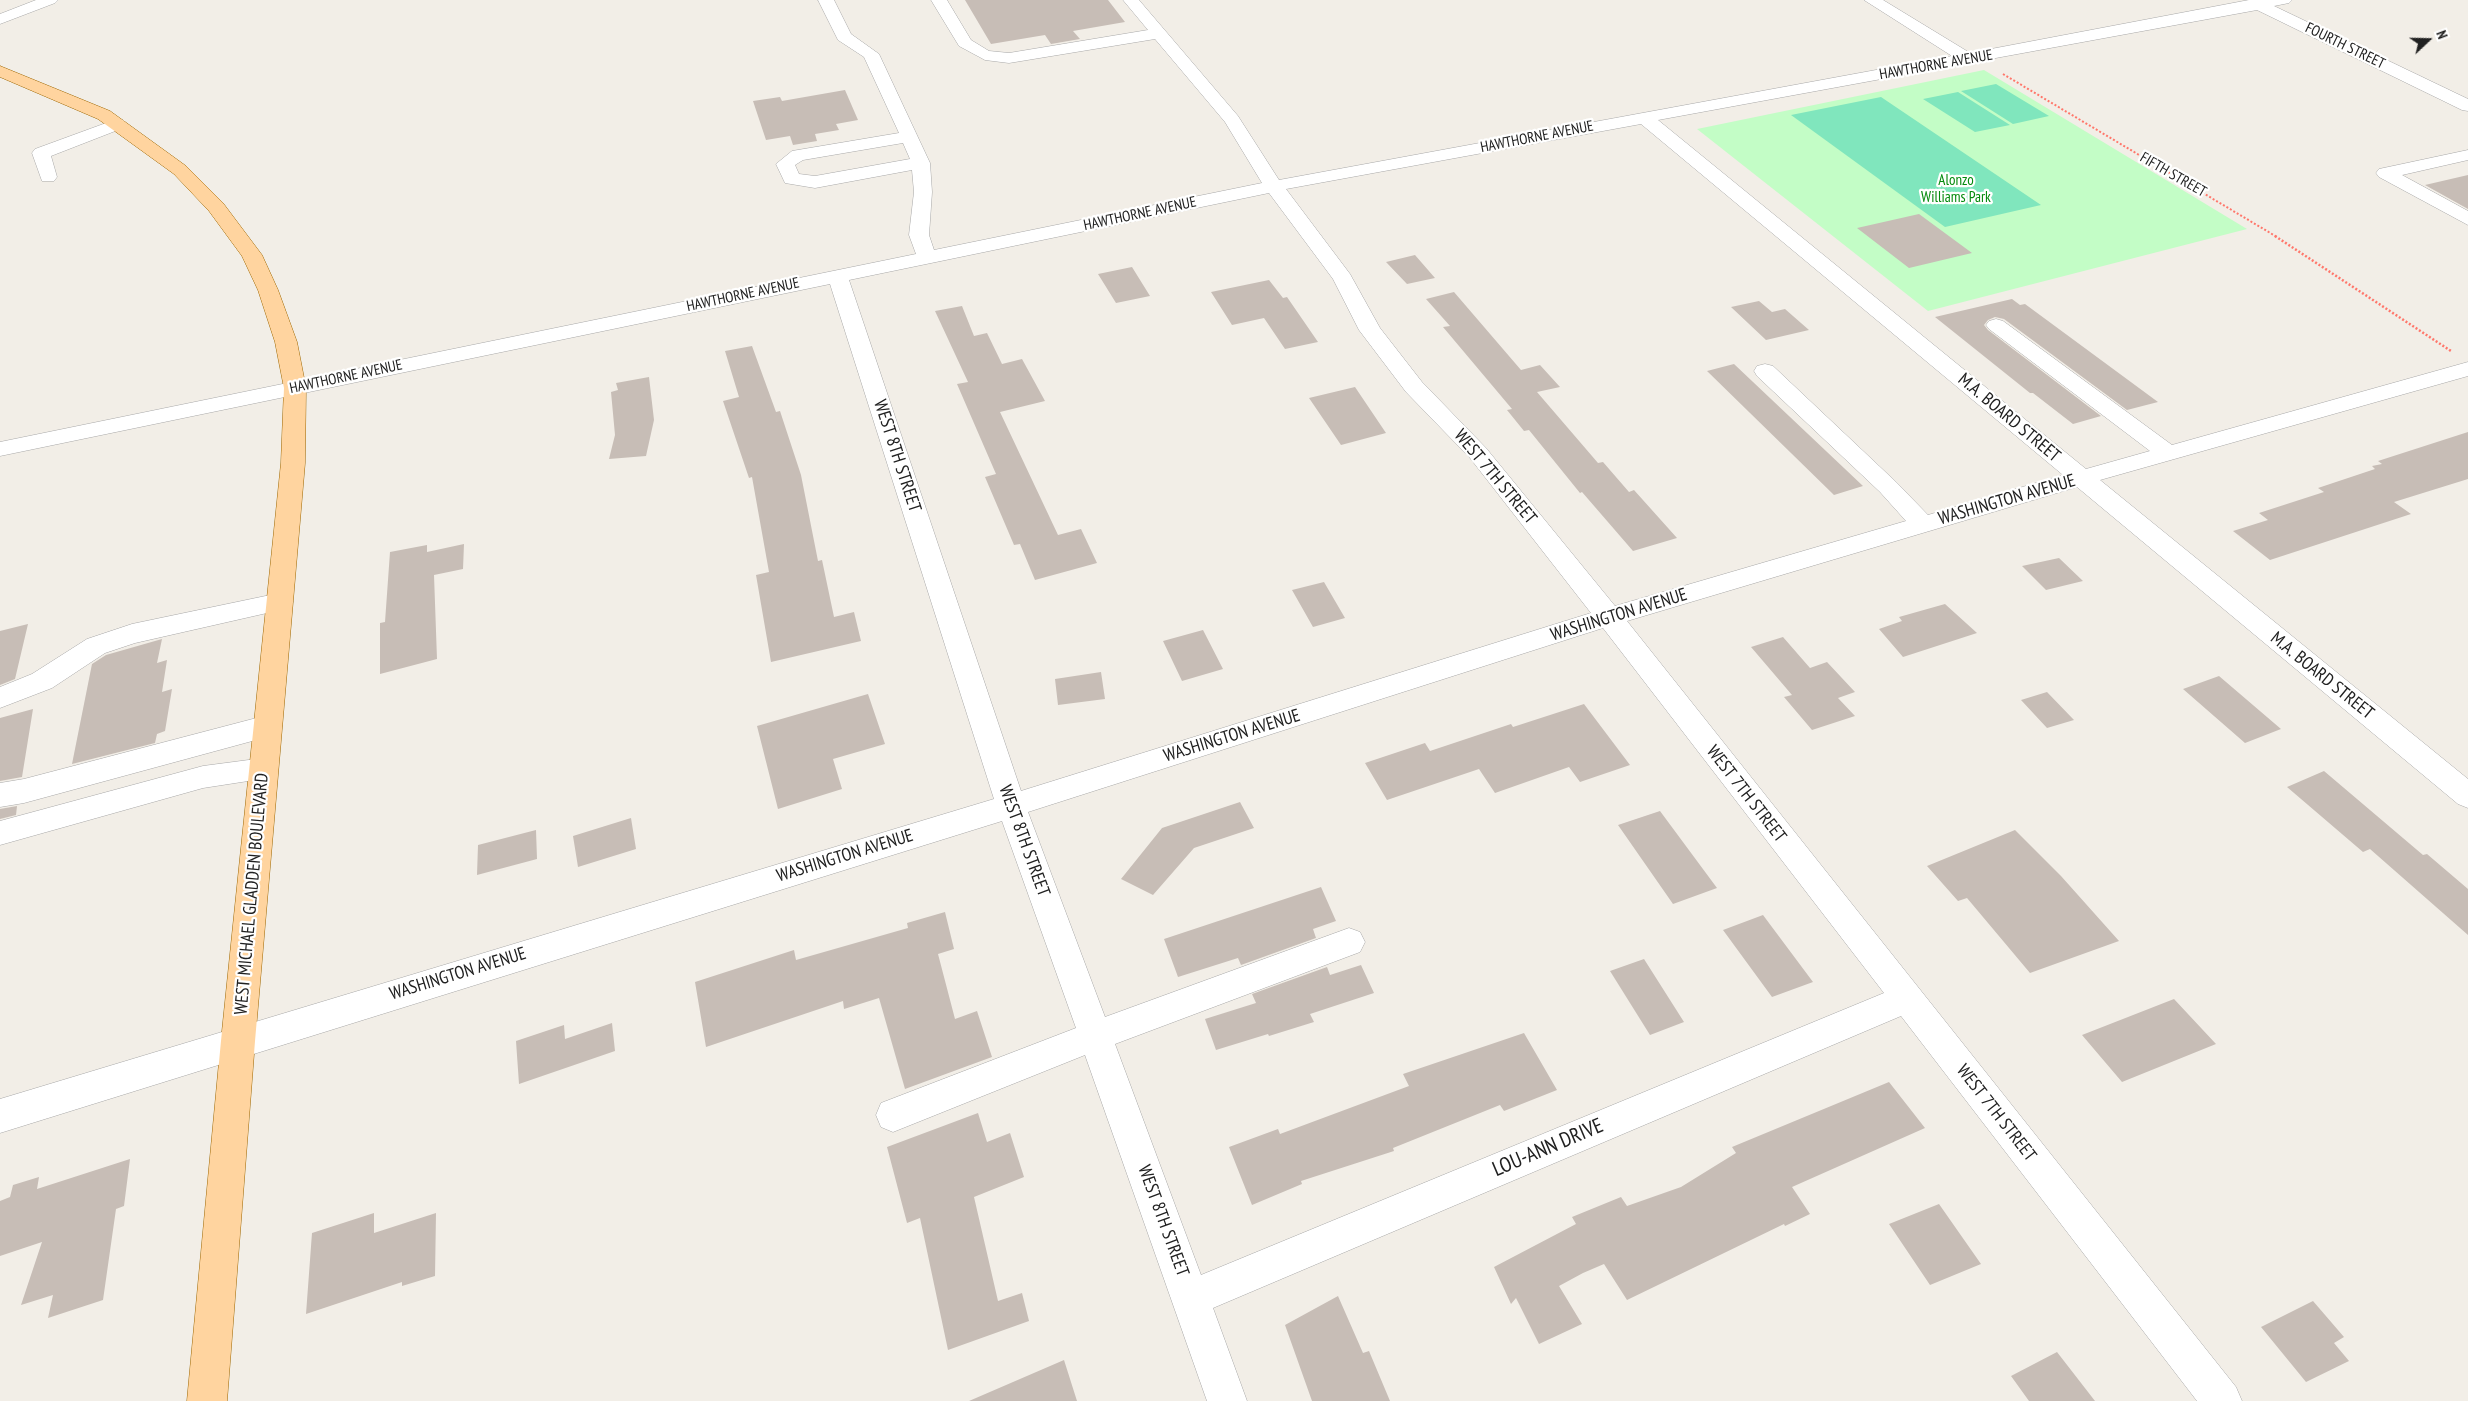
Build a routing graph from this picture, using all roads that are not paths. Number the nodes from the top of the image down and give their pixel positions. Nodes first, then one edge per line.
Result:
1 (50, 0) edge
2 (826, 0) edge
3 (939, 0) edge
4 (1131, 0) edge
5 (1872, 0) edge
6 (2284, 0) edge
7 (2254, 2) edge
8 (0, 19) edge
9 (1160, 33) junction
10 (1968, 59) junction
11 (0, 71) edge
12 (2468, 106) edge
13 (1644, 117) junction
14 (117, 124) junction
15 (909, 137) junction
16 (2468, 155) edge
17 (921, 163) junction
18 (48, 177) dead end
19 (1274, 186) junction
20 (2468, 218) edge
21 (927, 257) junction
22 (838, 275) junction
23 (1996, 325) dead end
24 (2462, 362) edge
25 (1765, 371) dead end
26 (294, 388) junction
27 (0, 449) edge
28 (2169, 454) junction
29 (2081, 478) junction
30 (1924, 524) junction
31 (280, 602) junction
32 (1609, 617) junction
33 (0, 698) edge
34 (268, 726) junction
35 (264, 769) junction
36 (0, 794) edge
37 (2468, 796) edge
38 (1011, 806) junction
39 (0, 833) edge
40 (1349, 942) dead end
41 (1906, 999) junction
42 (1096, 1036) junction
43 (238, 1042) junction
44 (893, 1115) dead end
45 (0, 1116) edge
46 (1191, 1298) junction
47 (207, 1401) edge
48 (1226, 1401) edge
49 (2222, 1401) edge

1 - 8 street
2 - 15 street
3 - 9 street
4 - 9 street, WEST 7TH STREET
5 - 10 street
6 - 7 street, HAWTHORNE AVENUE
7 - 10 street, HAWTHORNE AVENUE
7 - 12 street, FOURTH STREET
9 - 19 street, WEST 7TH STREET
10 - 13 street, HAWTHORNE AVENUE
11 - 14 main road, WEST MICHAEL GLADDEN BOULEVARD
13 - 19 street, HAWTHORNE AVENUE
13 - 29 street, M.A. BOARD STREET
14 - 18 street
14 - 26 main road, WEST MICHAEL GLADDEN BOULEVARD
15 - 17 street
15 - 17 street
16 - 20 street
17 - 21 street
19 - 21 street, HAWTHORNE AVENUE
19 - 32 street, WEST 7TH STREET
21 - 22 street, HAWTHORNE AVENUE
22 - 26 street, HAWTHORNE AVENUE
22 - 38 street, WEST 8TH STREET
23 - 28 street
24 - 28 street, WASHINGTON AVENUE
25 - 30 street
26 - 27 street, HAWTHORNE AVENUE
26 - 31 main road, WEST MICHAEL GLADDEN BOULEVARD
28 - 29 street, WASHINGTON AVENUE
29 - 30 street, WASHINGTON AVENUE
29 - 37 street, M.A. BOARD STREET
30 - 32 street, WASHINGTON AVENUE
31 - 33 street
31 - 34 main road, WEST MICHAEL GLADDEN BOULEVARD
32 - 38 street, WASHINGTON AVENUE
32 - 41 street, WEST 7TH STREET
34 - 35 main road, WEST MICHAEL GLADDEN BOULEVARD
34 - 36 street
35 - 39 street
35 - 43 main road, WEST MICHAEL GLADDEN BOULEVARD
38 - 42 street, WEST 8TH STREET
38 - 43 street, WASHINGTON AVENUE
40 - 42 street
41 - 46 street, LOU-ANN DRIVE
41 - 49 street, WEST 7TH STREET
42 - 44 street
42 - 46 street, WEST 8TH STREET
43 - 45 street, WASHINGTON AVENUE
43 - 47 main road, WEST MICHAEL GLADDEN BOULEVARD
46 - 48 street, WEST 8TH STREET

